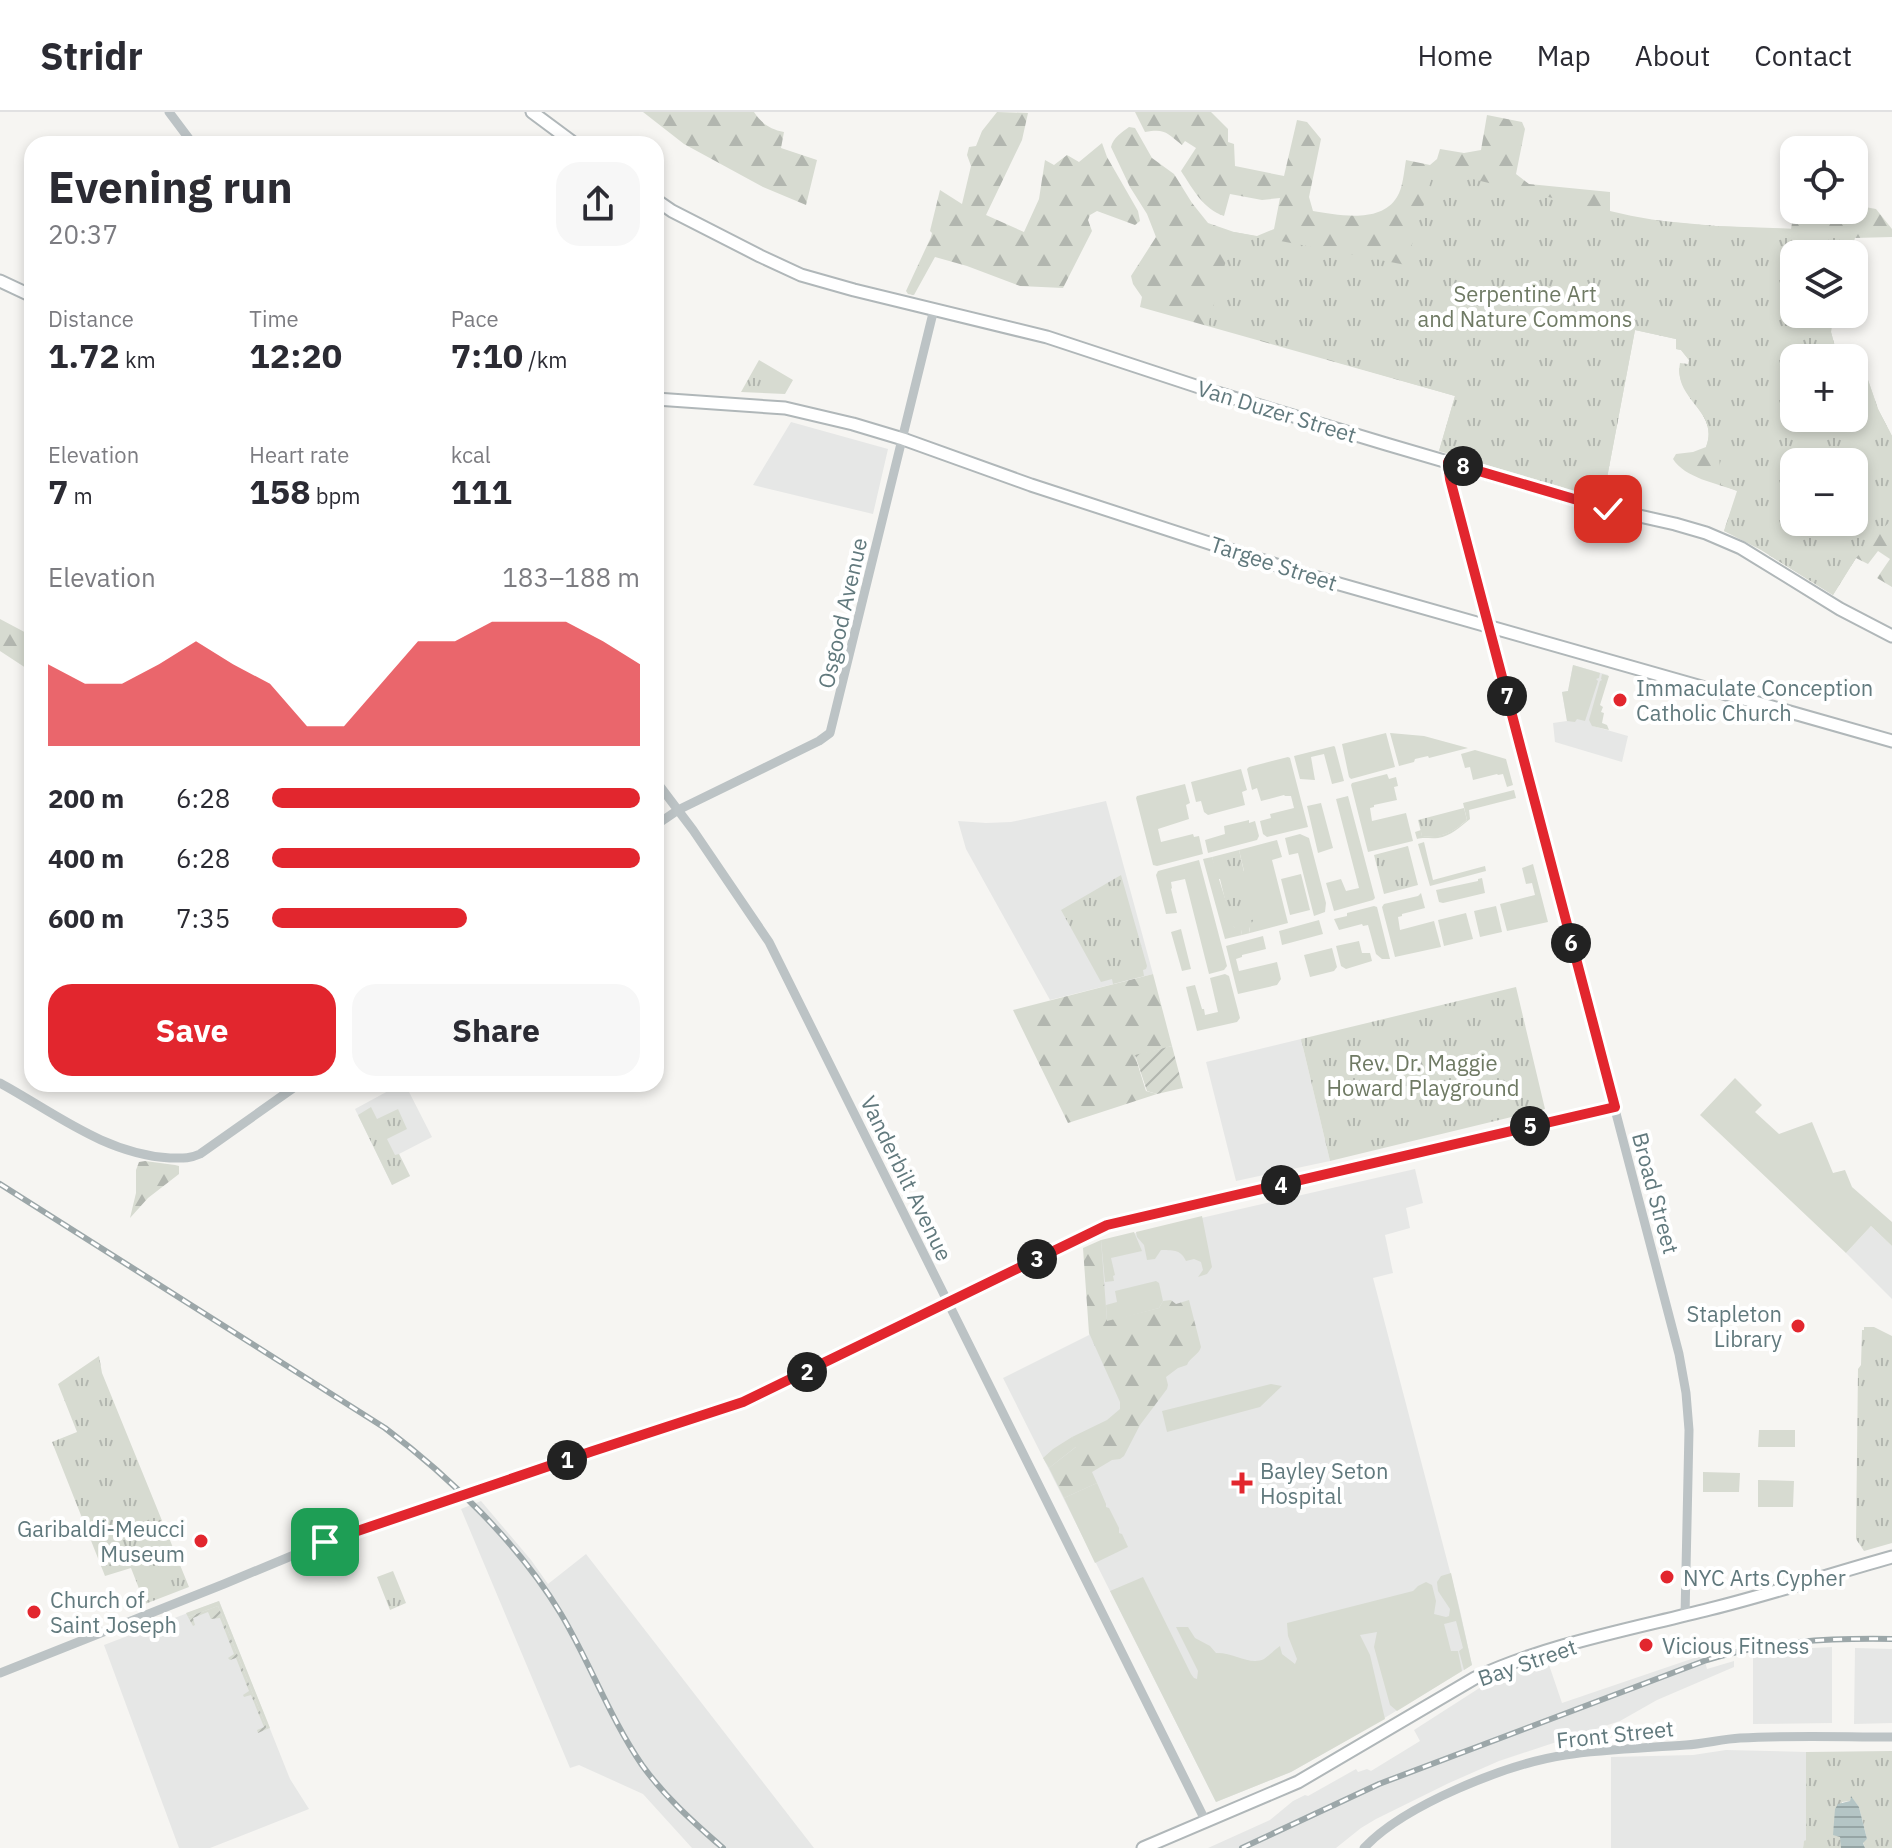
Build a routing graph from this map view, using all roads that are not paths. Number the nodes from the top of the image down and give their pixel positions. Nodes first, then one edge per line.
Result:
1 (169, 112) edge
2 (532, 112) edge
3 (187, 136) edge
4 (564, 136) edge
5 (664, 205) edge
6 (0, 281) edge
7 (24, 292) edge
8 (934, 309) junction
9 (664, 400) edge
10 (903, 439) junction
11 (1448, 462) junction
12 (1488, 626) junction
13 (1892, 636) edge
14 (1892, 741) edge
15 (664, 792) edge
16 (678, 810) junction
17 (664, 820) edge
18 (0, 1083) edge
19 (288, 1092) edge
20 (1615, 1107) junction
21 (948, 1302) junction
22 (1892, 1557) edge
23 (1685, 1616) junction
24 (0, 1673) edge
25 (1892, 1737) edge
26 (1206, 1822) junction
27 (1143, 1848) edge
28 (1364, 1848) edge

1 - 3 street
2 - 4 main road
5 - 8 main road, Van Duzer Street
6 - 7 main road
8 - 10 street, Osgood Avenue
8 - 11 main road, Van Duzer Street
9 - 10 main road, Targee Street
10 - 12 main road, Targee Street
10 - 16 street, Osgood Avenue
11 - 12 street, Broad Street
11 - 13 main road, Van Duzer Street
12 - 14 main road, Targee Street
12 - 20 street, Broad Street
15 - 16 street, Vanderbilt Avenue
16 - 17 street, Osgood Avenue
16 - 21 street, Vanderbilt Avenue
18 - 19 street
20 - 21 street
20 - 23 street, Broad Street
21 - 24 street, bridge
21 - 26 street, Vanderbilt Avenue
22 - 23 main road, Bay Street
23 - 26 main road, Bay Street
25 - 28 street, Front Street
26 - 27 main road, Bay Street

